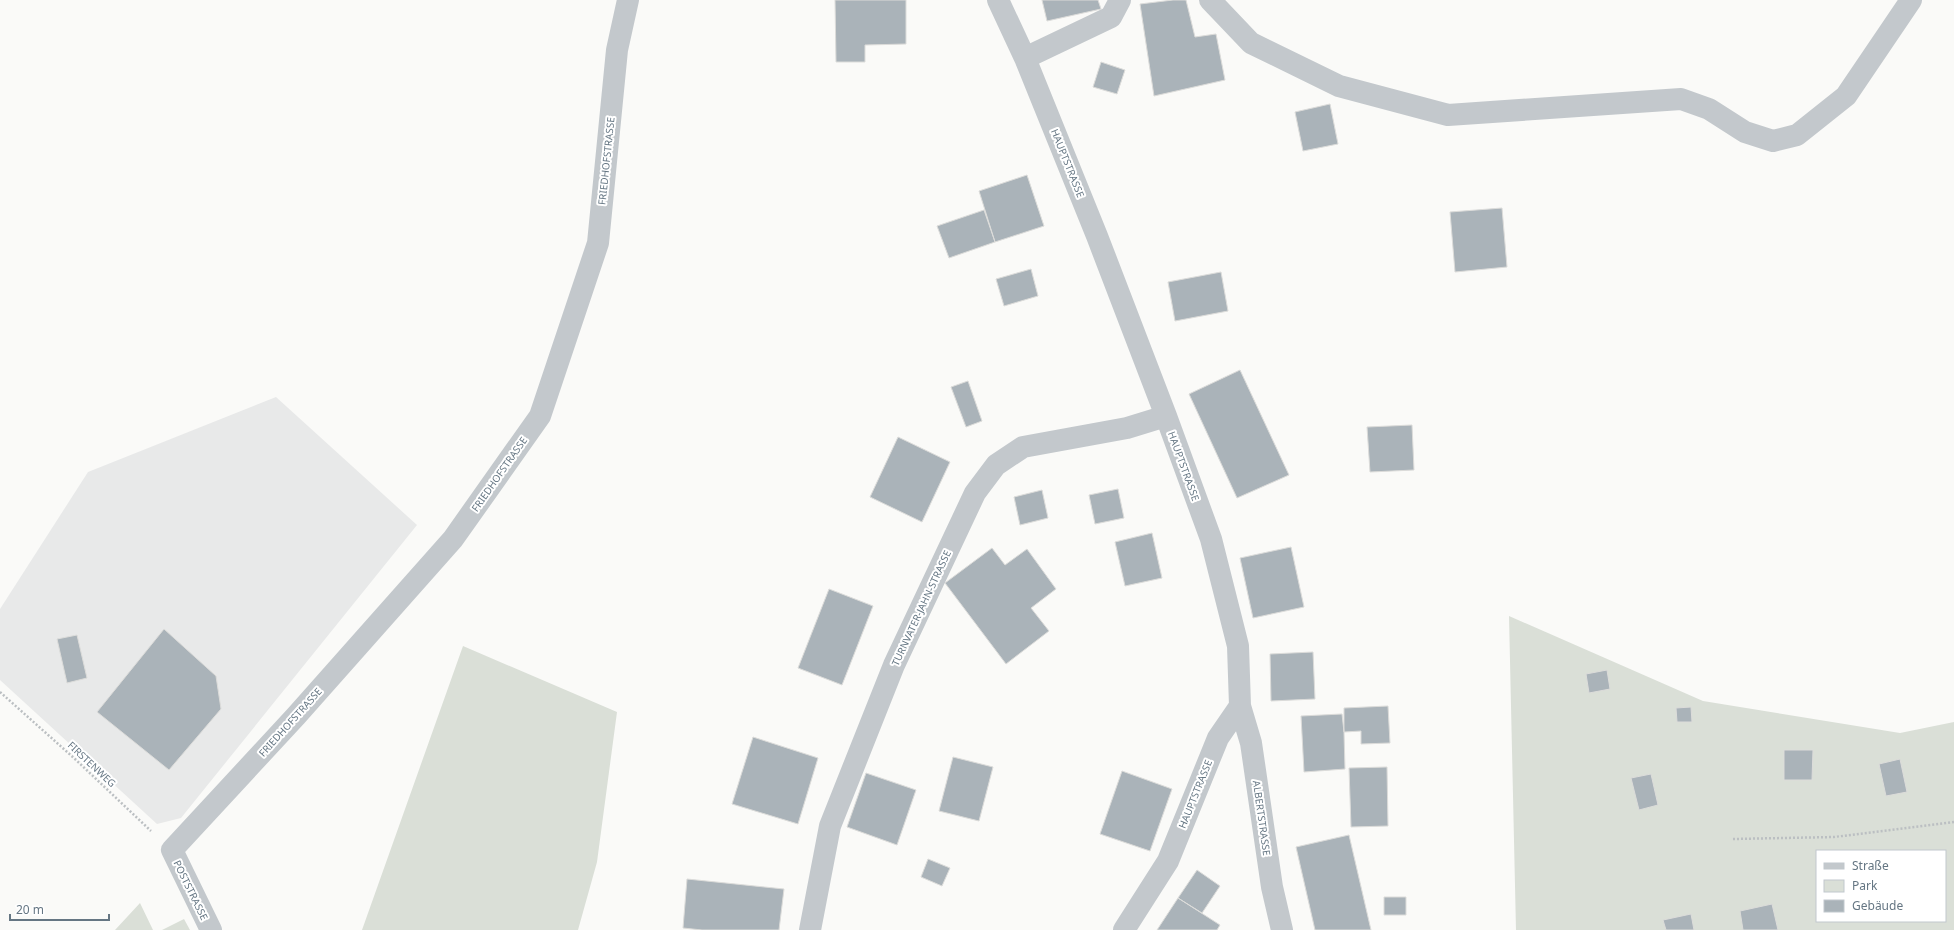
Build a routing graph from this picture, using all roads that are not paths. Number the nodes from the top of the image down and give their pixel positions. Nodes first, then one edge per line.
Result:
1 (628, 0) edge
2 (998, 0) edge
3 (1120, 0) edge
4 (1210, 0) edge
5 (1911, 0) edge
6 (1025, 58) junction
7 (1166, 416) junction
8 (1240, 706) junction
9 (172, 850) joint
10 (211, 930) edge
11 (810, 930) edge
12 (1124, 930) edge
13 (1282, 930) edge

1 - 9 street, FRIEDHOFSTRASSE
2 - 6 street, HAUPTSTRASSE
3 - 6 street
4 - 5 street
6 - 7 street, HAUPTSTRASSE
7 - 8 street, HAUPTSTRASSE
7 - 11 street, TURNVATER-JAHN-STRASSE
8 - 12 street, HAUPTSTRASSE
8 - 13 street, ALBERTSTRASSE
9 - 10 street, POSTSTRASSE

